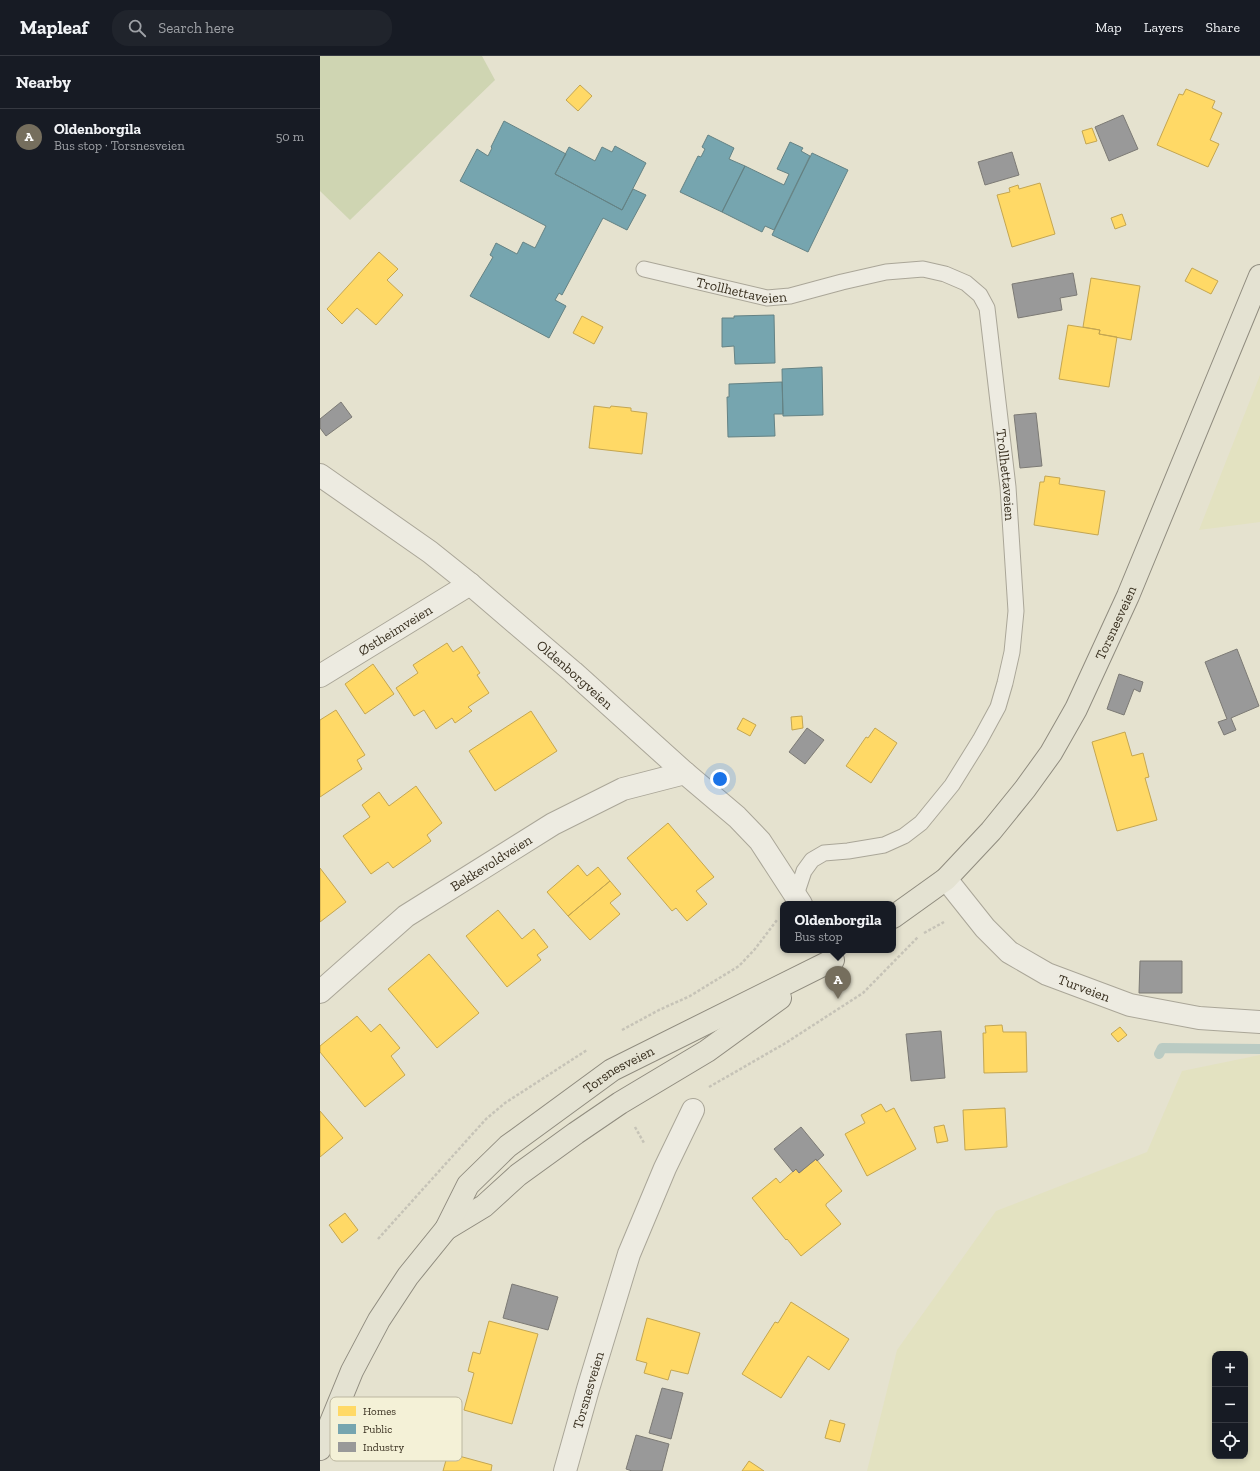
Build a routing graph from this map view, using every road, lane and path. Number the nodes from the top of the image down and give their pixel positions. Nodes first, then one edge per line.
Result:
1 (644, 269) dead end
2 (1260, 276) edge
3 (320, 475) edge
4 (470, 584) junction
5 (320, 676) edge
6 (684, 772) junction
7 (946, 879) junction
8 (799, 900) edge
9 (969, 908) junction
10 (896, 915) edge
11 (836, 953) edge
12 (320, 992) edge
13 (1260, 1022) edge
14 (693, 1110) joint
15 (446, 1229) junction
16 (341, 1397) edge
17 (330, 1424) edge
18 (320, 1449) edge
19 (565, 1471) edge

1 - 8 lane, Trollhettaveien
2 - 7 main road, Torsnesveien
3 - 4 street, Oldenborgveien
4 - 5 street, Østheimveien
4 - 6 street, Oldenborgveien
6 - 8 street, Oldenborgveien
6 - 12 street, Bekkevoldveien
7 - 9 street, Turveien
7 - 10 main road, Torsnesveien
9 - 13 street, Turveien
9 - 14 path
11 - 15 main road, Torsnesveien
11 - 15 main road, Torsnesveien
14 - 19 street, Torsnesveien
15 - 16 main road, Torsnesveien
17 - 18 main road, Torsnesveien

